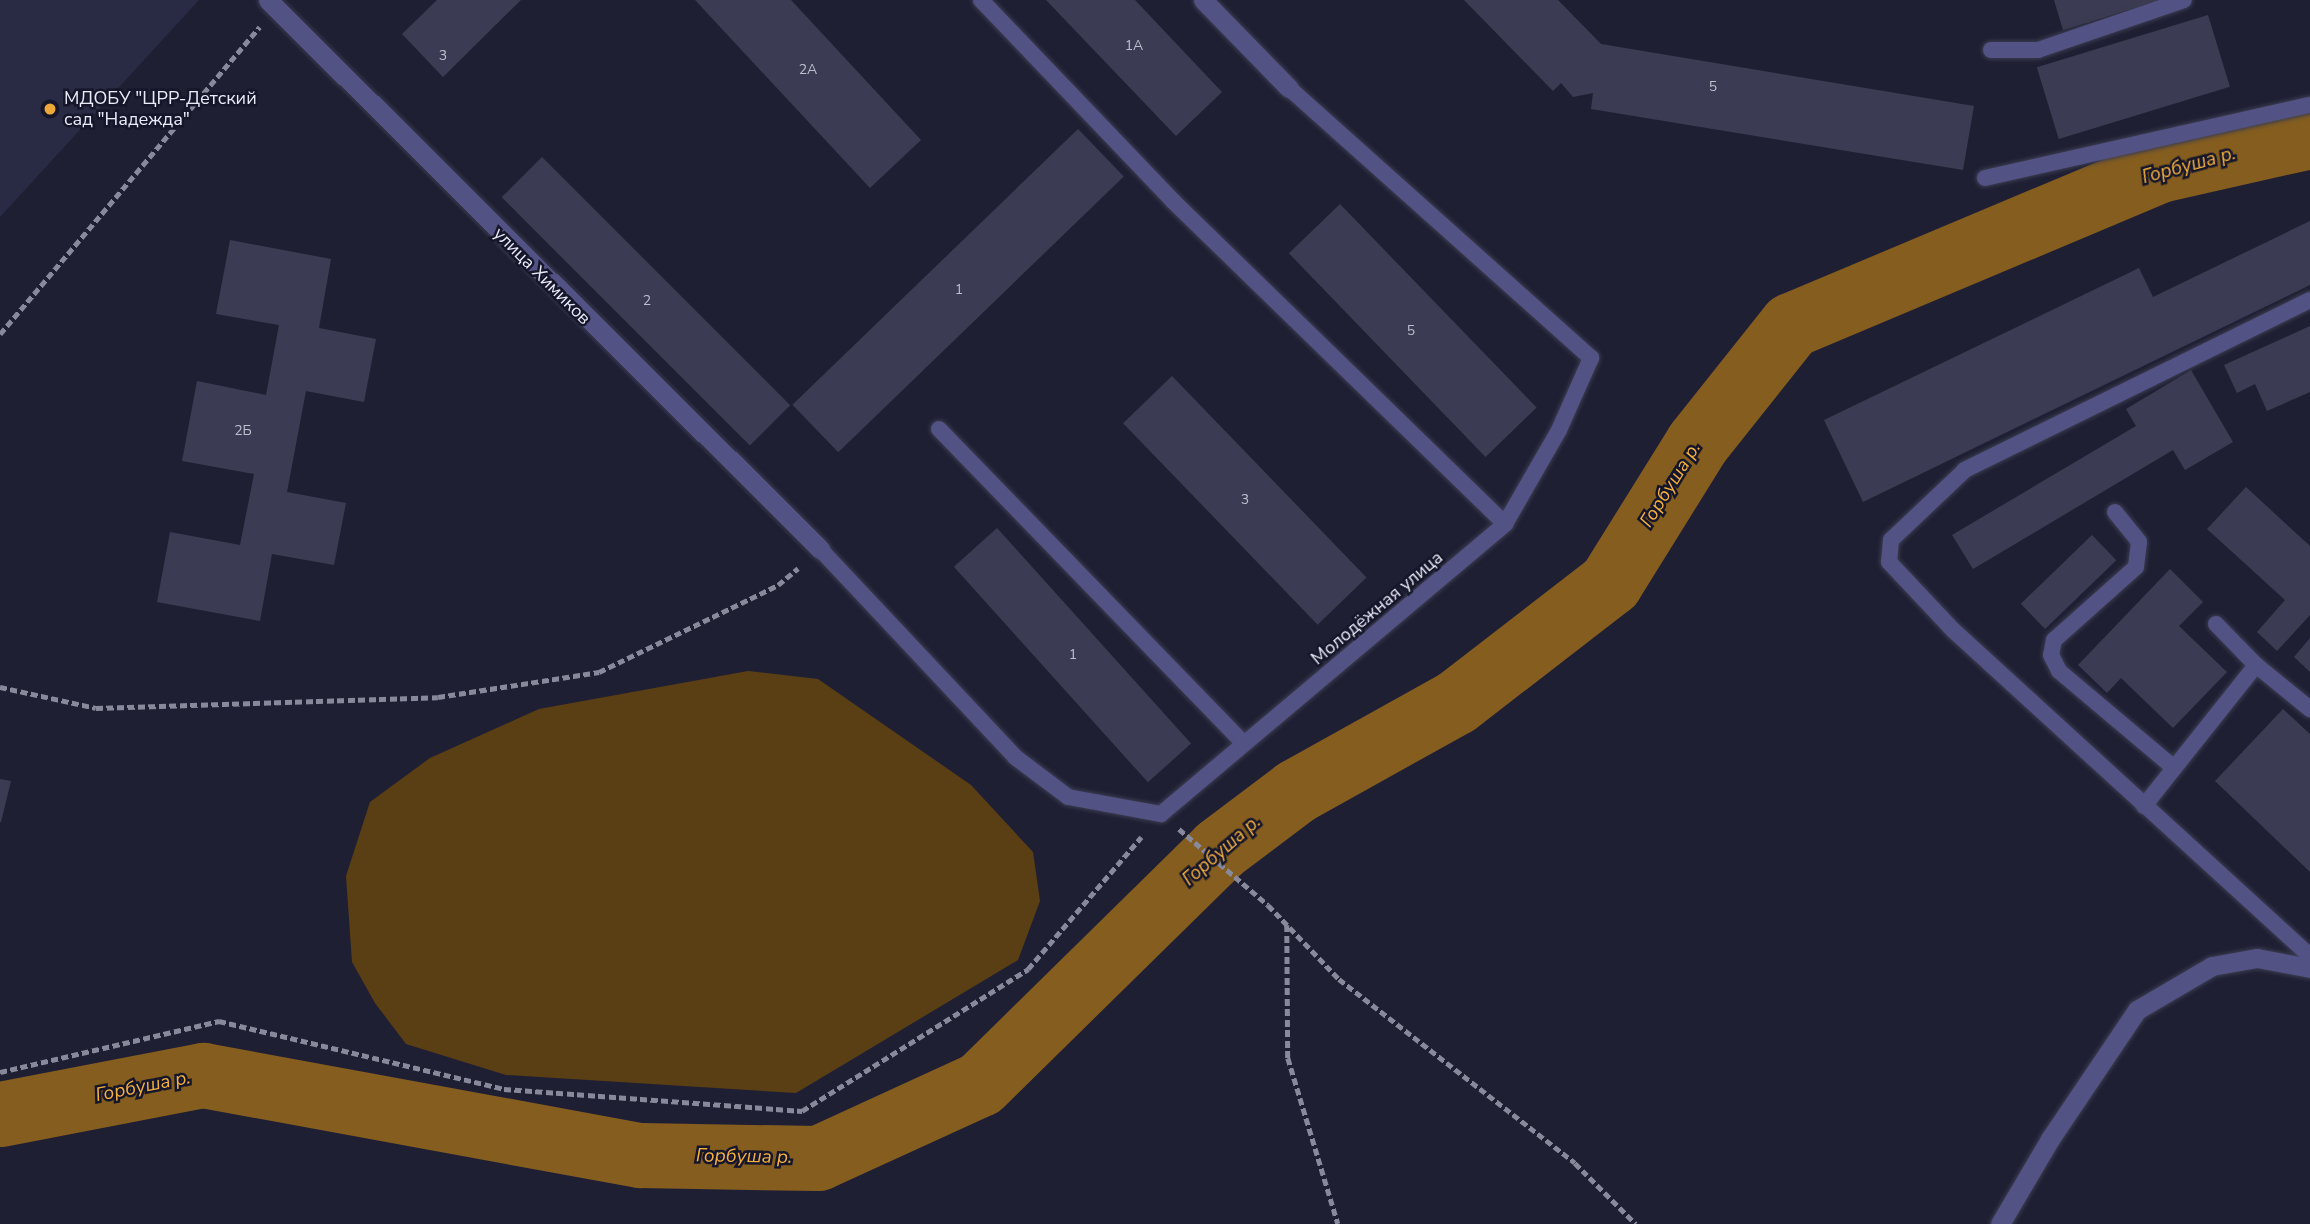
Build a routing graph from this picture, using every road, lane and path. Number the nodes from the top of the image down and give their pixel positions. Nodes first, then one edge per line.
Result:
1 (981, 0) edge
2 (1203, 0) edge
3 (2184, 0) edge
4 (272, 4) edge
5 (1991, 50) dead end
6 (1289, 88) joint
7 (2310, 105) edge
8 (1985, 178) dead end
9 (2310, 300) edge
10 (0, 334) edge
11 (939, 429) dead end
12 (2115, 512) dead end
13 (1505, 524) junction
14 (820, 549) junction
15 (2216, 624) dead end
16 (2256, 665) junction
17 (0, 687) edge
18 (2310, 709) edge
19 (1244, 744) junction
20 (2172, 766) junction
21 (2144, 806) junction
22 (1161, 814) junction
23 (1287, 925) junction
24 (2310, 956) edge
25 (2310, 968) edge
26 (0, 1072) edge
27 (1338, 1224) edge
28 (1636, 1224) edge
29 (2000, 1224) edge

1 - 13 lane
2 - 6 street
3 - 5 lane
4 - 10 path
4 - 14 street, улица Химиков
6 - 13 lane, Молодёжная улица
7 - 8 lane
9 - 21 lane
11 - 19 lane
12 - 20 lane
13 - 19 lane, Молодёжная улица
14 - 17 path
14 - 22 lane
15 - 16 lane
16 - 18 lane
16 - 20 lane
19 - 22 lane, Молодёжная улица
20 - 21 lane
21 - 24 lane
22 - 23 path
22 - 26 path
23 - 27 path
23 - 28 path
25 - 29 street

